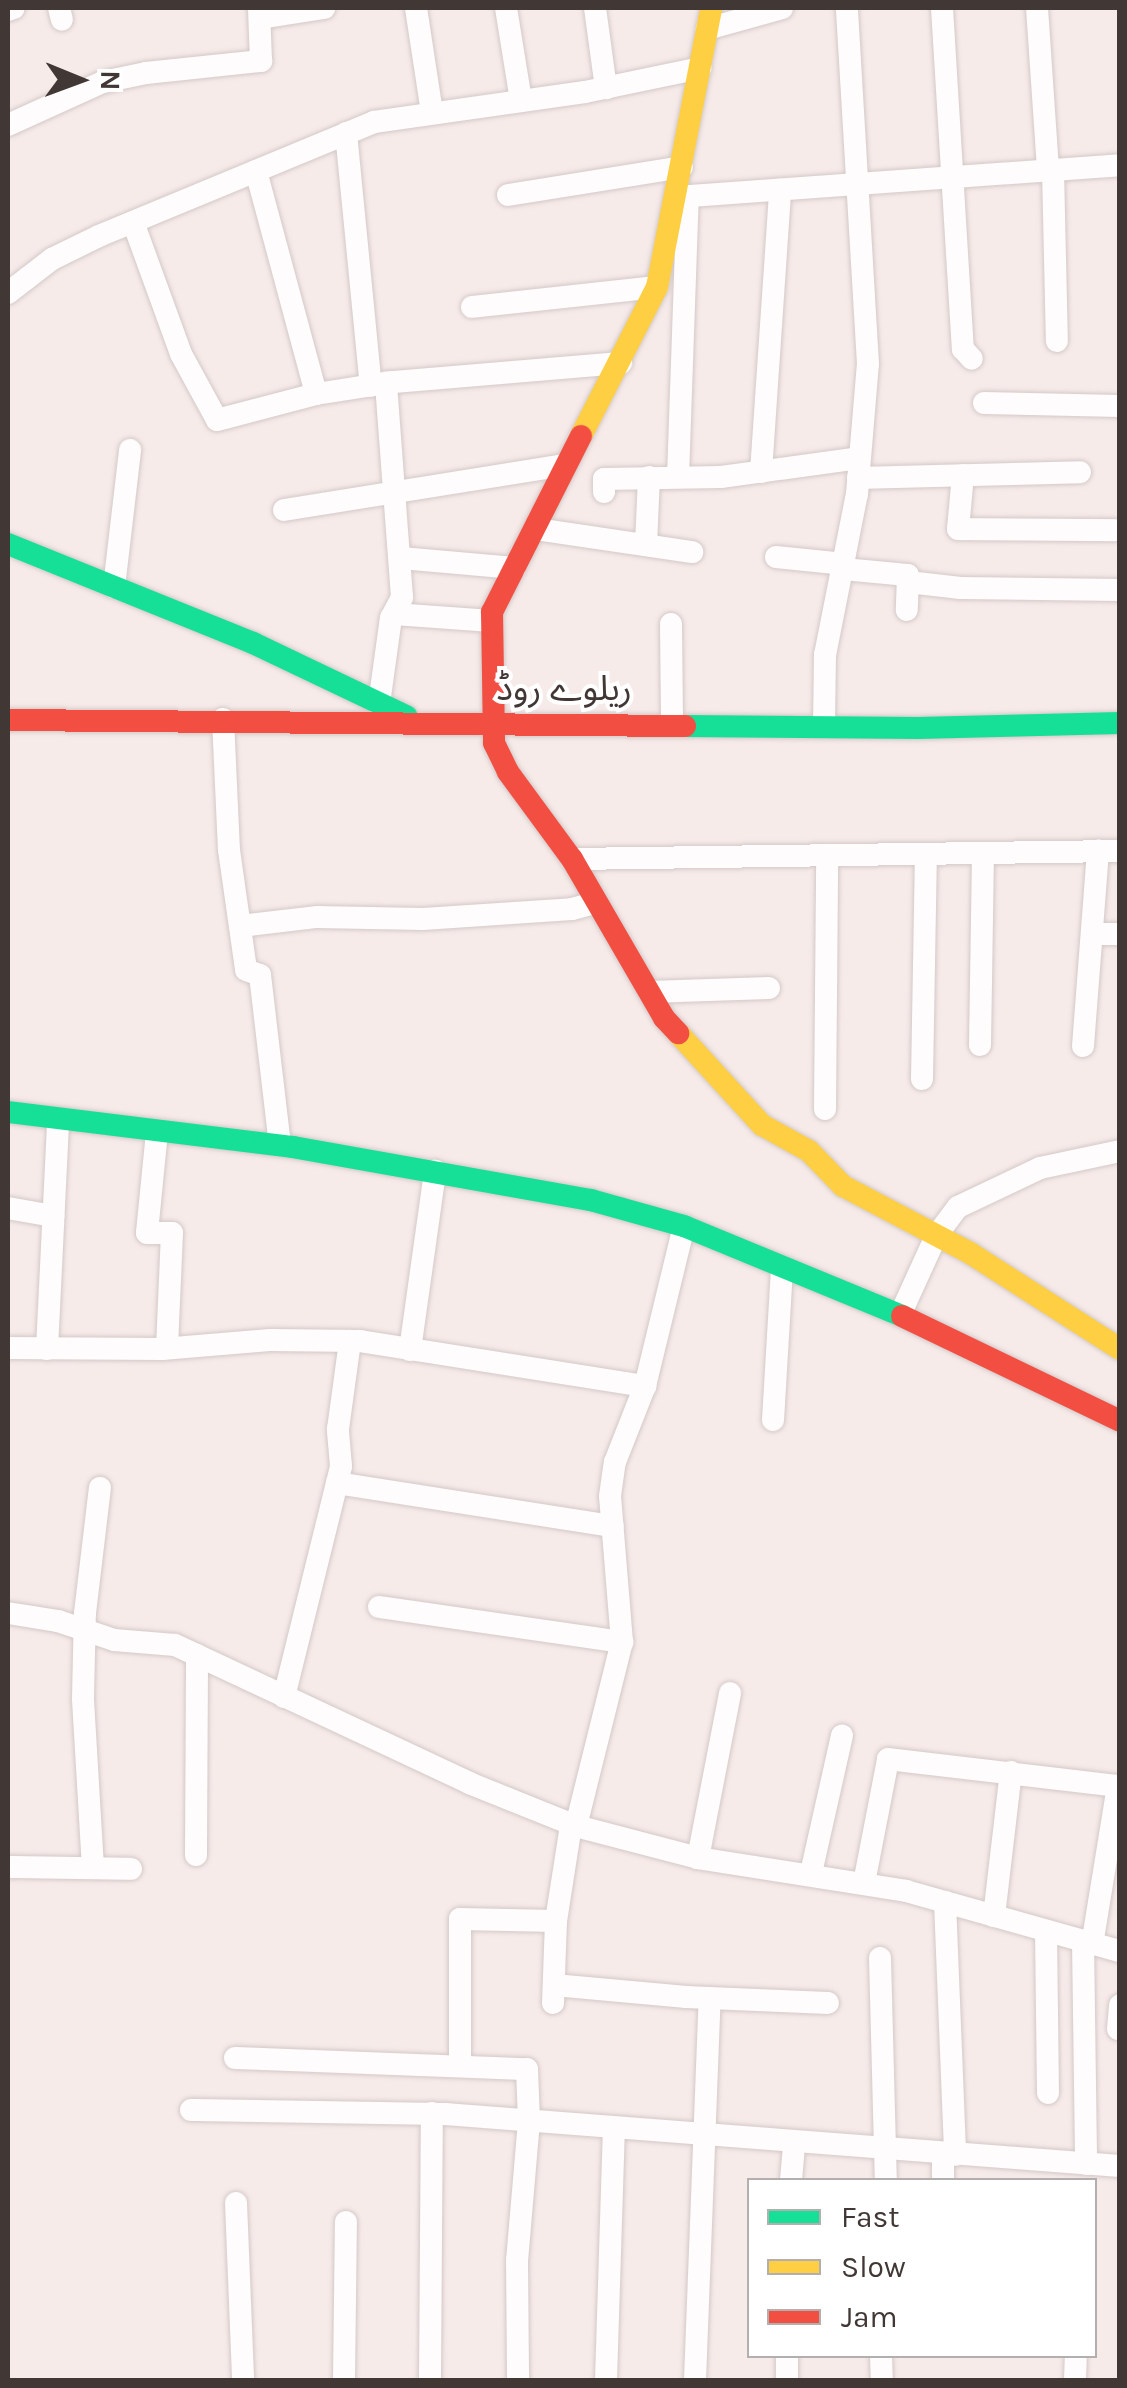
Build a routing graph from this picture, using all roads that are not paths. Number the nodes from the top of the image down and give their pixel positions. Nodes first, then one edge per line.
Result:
1 (324, 8) edge
2 (416, 8) edge
3 (506, 8) edge
4 (595, 8) edge
5 (782, 8) edge
6 (847, 8) edge
7 (942, 8) edge
8 (1037, 8) edge
9 (260, 13) edge
10 (709, 18) edge
11 (701, 68) junction
12 (606, 88) junction
13 (521, 101) junction
14 (432, 112) junction
15 (8, 124) edge
16 (346, 134) junction
17 (1120, 165) edge
18 (682, 167) junction
19 (1051, 170) junction
20 (256, 171) junction
21 (956, 177) junction
22 (860, 184) junction
23 (780, 190) junction
24 (508, 195) dead end
25 (682, 197) junction
26 (132, 222) junction
27 (657, 287) junction
28 (8, 293) edge
29 (472, 307) dead end
30 (1057, 341) dead end
31 (972, 358) dead end
32 (620, 363) junction
33 (379, 384) junction
34 (316, 394) junction
35 (984, 403) dead end
36 (1120, 406) edge
37 (130, 450) dead end
38 (566, 465) junction
39 (859, 468) junction
40 (761, 472) junction
41 (1080, 472) dead end
42 (963, 475) junction
43 (649, 477) junction
44 (678, 477) junction
45 (396, 491) junction
46 (604, 492) dead end
47 (284, 510) dead end
48 (536, 529) junction
49 (1115, 530) dead end
50 (8, 544) edge
51 (646, 545) junction
52 (692, 552) dead end
53 (776, 557) dead end
54 (402, 558) junction
55 (844, 566) junction
56 (515, 568) junction
57 (908, 582) junction
58 (114, 587) junction
59 (1120, 590) edge
60 (907, 610) dead end
61 (394, 614) junction
62 (492, 620) junction
63 (671, 624) dead end
64 (379, 704) junction
65 (222, 719) junction
66 (8, 720) edge
67 (419, 722) junction
68 (490, 723) junction
69 (1120, 723) edge
70 (672, 724) junction
71 (824, 726) junction
72 (1109, 851) edge
73 (983, 853) junction
74 (926, 854) junction
75 (827, 855) junction
76 (572, 860) junction
77 (596, 903) junction
78 (240, 926) junction
79 (1092, 934) junction
80 (1120, 934) edge
81 (769, 988) dead end
82 (648, 992) junction
83 (980, 1045) dead end
84 (1084, 1046) dead end
85 (922, 1079) dead end
86 (825, 1110) dead end
87 (8, 1112) edge
88 (58, 1120) junction
89 (157, 1132) junction
90 (280, 1145) junction
91 (1120, 1150) edge
92 (436, 1171) junction
93 (8, 1208) edge
94 (53, 1216) junction
95 (684, 1226) junction
96 (936, 1236) junction
97 (782, 1267) junction
98 (900, 1315) junction
99 (350, 1341) junction
100 (8, 1348) edge
101 (167, 1348) junction
102 (47, 1349) junction
103 (1120, 1349) edge
104 (410, 1350) junction
105 (646, 1386) junction
106 (772, 1420) dead end
107 (1120, 1422) edge
108 (337, 1482) junction
109 (100, 1488) dead end
110 (613, 1526) junction
111 (379, 1606) dead end
112 (8, 1614) edge
113 (84, 1632) junction
114 (622, 1642) junction
115 (197, 1655) junction
116 (730, 1693) dead end
117 (284, 1697) junction
118 (842, 1735) dead end
119 (1011, 1772) junction
120 (573, 1825) junction
121 (196, 1854) dead end
122 (698, 1858) junction
123 (8, 1867) edge
124 (93, 1868) junction
125 (131, 1869) dead end
126 (811, 1873) junction
127 (864, 1883) junction
128 (944, 1902) junction
129 (994, 1916) junction
130 (556, 1921) junction
131 (1046, 1930) junction
132 (1088, 1942) junction
133 (1120, 1951) edge
134 (880, 1958) dead end
135 (710, 1998) junction
136 (828, 2003) dead end
137 (1120, 2004) edge
138 (1118, 2029) edge
139 (235, 2058) dead end
140 (460, 2066) junction
141 (1048, 2093) dead end
142 (191, 2110) dead end
143 (432, 2113) junction
144 (528, 2121) junction
145 (614, 2128) junction
146 (704, 2136) junction
147 (794, 2143) junction
148 (888, 2150) junction
149 (949, 2154) junction
150 (1120, 2166) edge
151 (1079, 2169) edge
152 (792, 2178) edge
153 (886, 2178) edge
154 (943, 2178) edge
155 (236, 2203) dead end
156 (346, 2222) dead end
157 (242, 2380) edge
158 (344, 2380) edge
159 (430, 2380) edge
160 (518, 2380) edge
161 (606, 2380) edge
162 (695, 2380) edge

1 - 9 street
2 - 14 street
3 - 13 street
4 - 12 street
5 - 10 street
6 - 22 street
7 - 21 street
8 - 19 street
9 - 15 street
10 - 11 street
11 - 12 street
11 - 18 street
12 - 13 street
13 - 14 street
14 - 16 street
16 - 20 street
16 - 33 street
17 - 19 street
18 - 24 street
18 - 25 street
19 - 21 street
19 - 30 street
20 - 26 street
20 - 34 street
21 - 22 street
21 - 31 street
22 - 23 street
22 - 39 street
23 - 25 street
23 - 40 street
25 - 27 street
25 - 44 street
26 - 28 street
26 - 34 street
27 - 29 street
27 - 32 street
32 - 33 street
32 - 38 street
33 - 34 street
33 - 45 street
35 - 36 street
37 - 58 street
38 - 45 street
38 - 48 street
39 - 40 street
39 - 42 street
39 - 55 street
40 - 44 street
41 - 42 street
42 - 49 street
43 - 44 street
43 - 46 street
43 - 51 street
45 - 47 street
45 - 54 street
48 - 51 street
48 - 56 street
50 - 58 street
51 - 52 street
53 - 55 street
54 - 56 street
54 - 61 street
55 - 57 street
55 - 71 street
56 - 62 street
57 - 59 street
57 - 60 street
58 - 64 street
61 - 62 street
61 - 64 street
62 - 68 street
63 - 70 street
64 - 67 street
65 - 66 street, ریلوے روڈ
65 - 67 street, ریلوے روڈ
65 - 78 street
67 - 68 street, ریلوے روڈ
68 - 70 street, ریلوے روڈ
68 - 76 street
69 - 71 street, ریلوے روڈ
70 - 71 street, ریلوے روڈ
72 - 73 street
72 - 79 street
73 - 74 street
73 - 83 street
74 - 75 street
74 - 85 street
75 - 76 street
75 - 86 street
76 - 77 street
77 - 78 street
77 - 82 street
78 - 90 street
79 - 80 street
79 - 84 street
81 - 82 street
82 - 96 street
87 - 88 street
88 - 89 street
88 - 94 street
89 - 90 street
89 - 101 street
90 - 92 street
91 - 96 street
92 - 95 street
92 - 104 street
93 - 94 street
94 - 102 street
95 - 97 street
95 - 105 street
96 - 98 street
96 - 103 street
97 - 98 street
97 - 106 street
98 - 107 street
99 - 101 street
99 - 104 street
99 - 108 street
100 - 102 street
101 - 102 street
104 - 105 street
105 - 110 street
108 - 110 street
108 - 117 street
109 - 113 street
110 - 114 street
111 - 114 street
112 - 113 street
113 - 115 street
113 - 124 street
114 - 120 street
115 - 117 street
115 - 121 street
116 - 122 street
117 - 120 street
118 - 126 street
119 - 127 street
119 - 129 street
119 - 132 street
120 - 122 street
120 - 130 street
122 - 126 street
123 - 124 street
124 - 125 street
126 - 127 street
127 - 128 street
128 - 129 street
128 - 149 street
129 - 131 street
130 - 135 street
130 - 140 street
131 - 132 street
131 - 141 street
132 - 133 street
132 - 151 street
134 - 148 street
135 - 136 street
135 - 146 street
137 - 138 street
139 - 140 street
140 - 144 street
142 - 143 street
143 - 144 street
143 - 159 street
144 - 145 street
144 - 160 street
145 - 146 street
145 - 161 street
146 - 147 street
146 - 162 street
147 - 148 street
147 - 152 street
148 - 149 street
148 - 153 street
149 - 151 street
149 - 154 street
150 - 151 street
155 - 157 street
156 - 158 street

